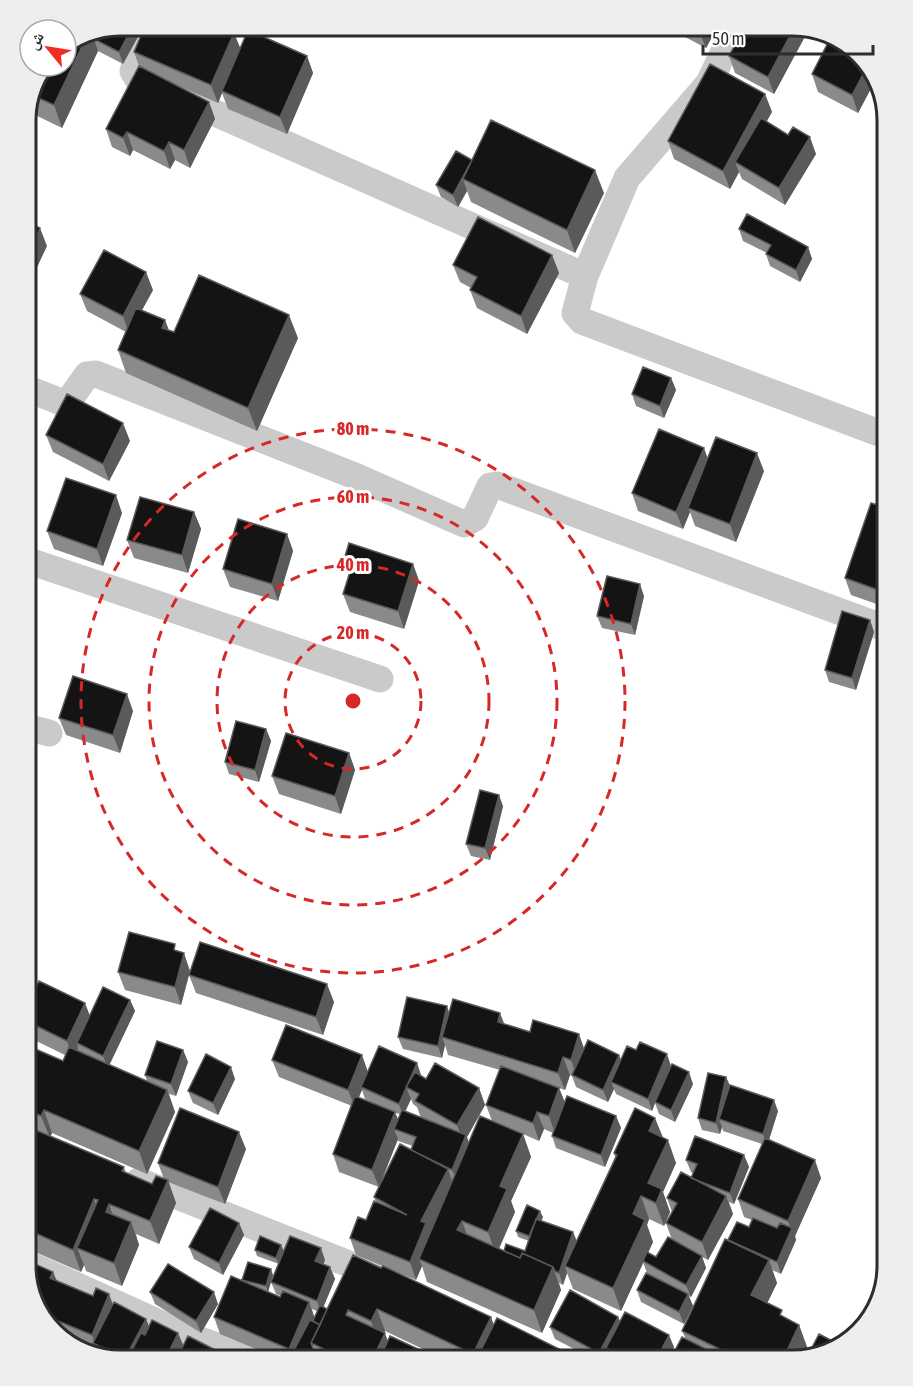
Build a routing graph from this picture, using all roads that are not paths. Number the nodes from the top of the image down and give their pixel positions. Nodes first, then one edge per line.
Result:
1 (145, 36) edge
2 (731, 36) edge
3 (585, 276) junction
4 (36, 392) edge
5 (877, 432) edge
6 (36, 563) edge
7 (877, 625) edge
8 (380, 679) dead end
9 (116, 1172) edge
10 (36, 1268) edge
11 (408, 1288) edge
12 (228, 1350) edge

1 - 3 street
2 - 3 street
3 - 5 street
4 - 7 street
6 - 8 street
9 - 11 street
10 - 12 street

